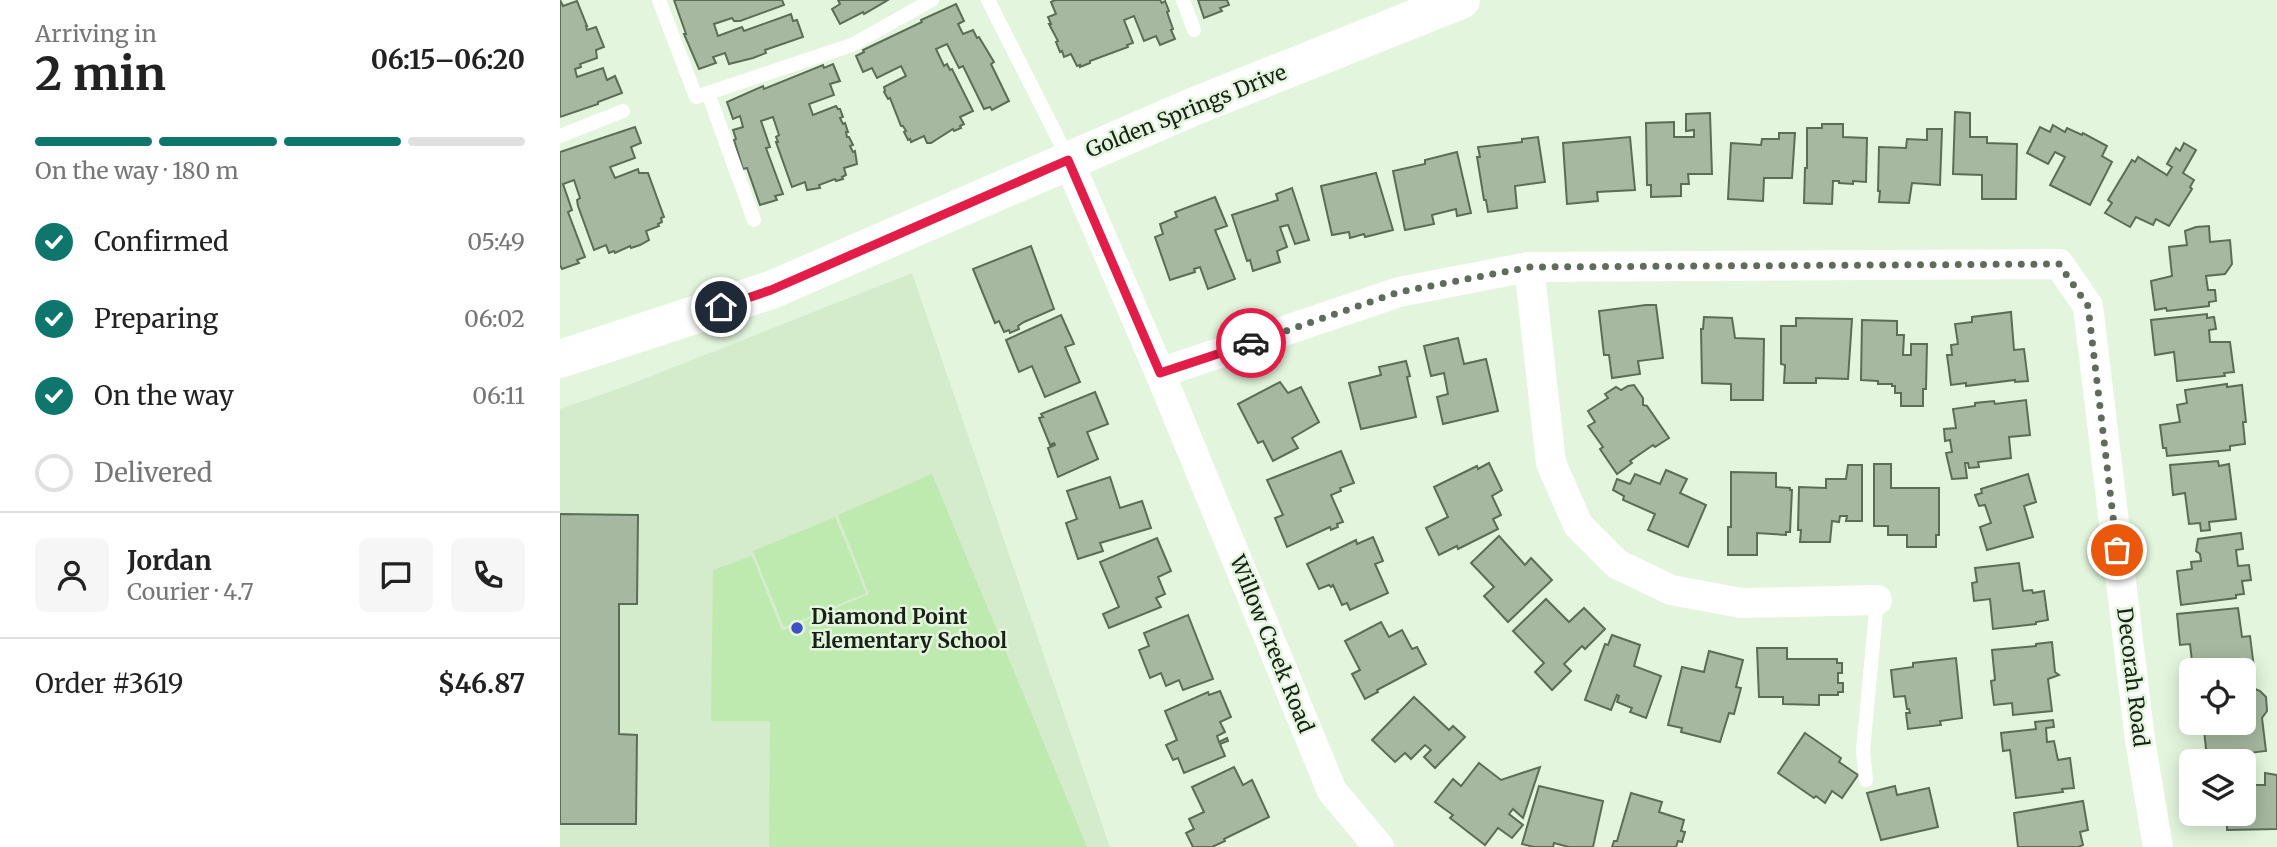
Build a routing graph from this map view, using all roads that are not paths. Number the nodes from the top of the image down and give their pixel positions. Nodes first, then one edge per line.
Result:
1 (659, 0) edge
2 (932, 0) edge
3 (988, 0) edge
4 (1183, 0) edge
5 (1461, 0) edge
6 (1194, 30) dead end
7 (708, 93) junction
8 (623, 111) dead end
9 (560, 136) edge
10 (1068, 160) junction
11 (754, 220) dead end
12 (1530, 267) junction
13 (560, 359) edge
14 (1160, 373) junction
15 (1877, 600) joint
16 (1866, 780) dead end
17 (1379, 847) edge
18 (2158, 847) edge

1 - 7 lane
2 - 7 lane
3 - 10 lane
4 - 6 lane
5 - 10 main road, Golden Springs Drive
7 - 11 lane
8 - 9 lane
10 - 13 main road, Golden Springs Drive
10 - 14 street, Willow Creek Road
12 - 14 street
12 - 15 street
12 - 18 street, Decorah Road
14 - 17 street, Willow Creek Road
15 - 16 lane

